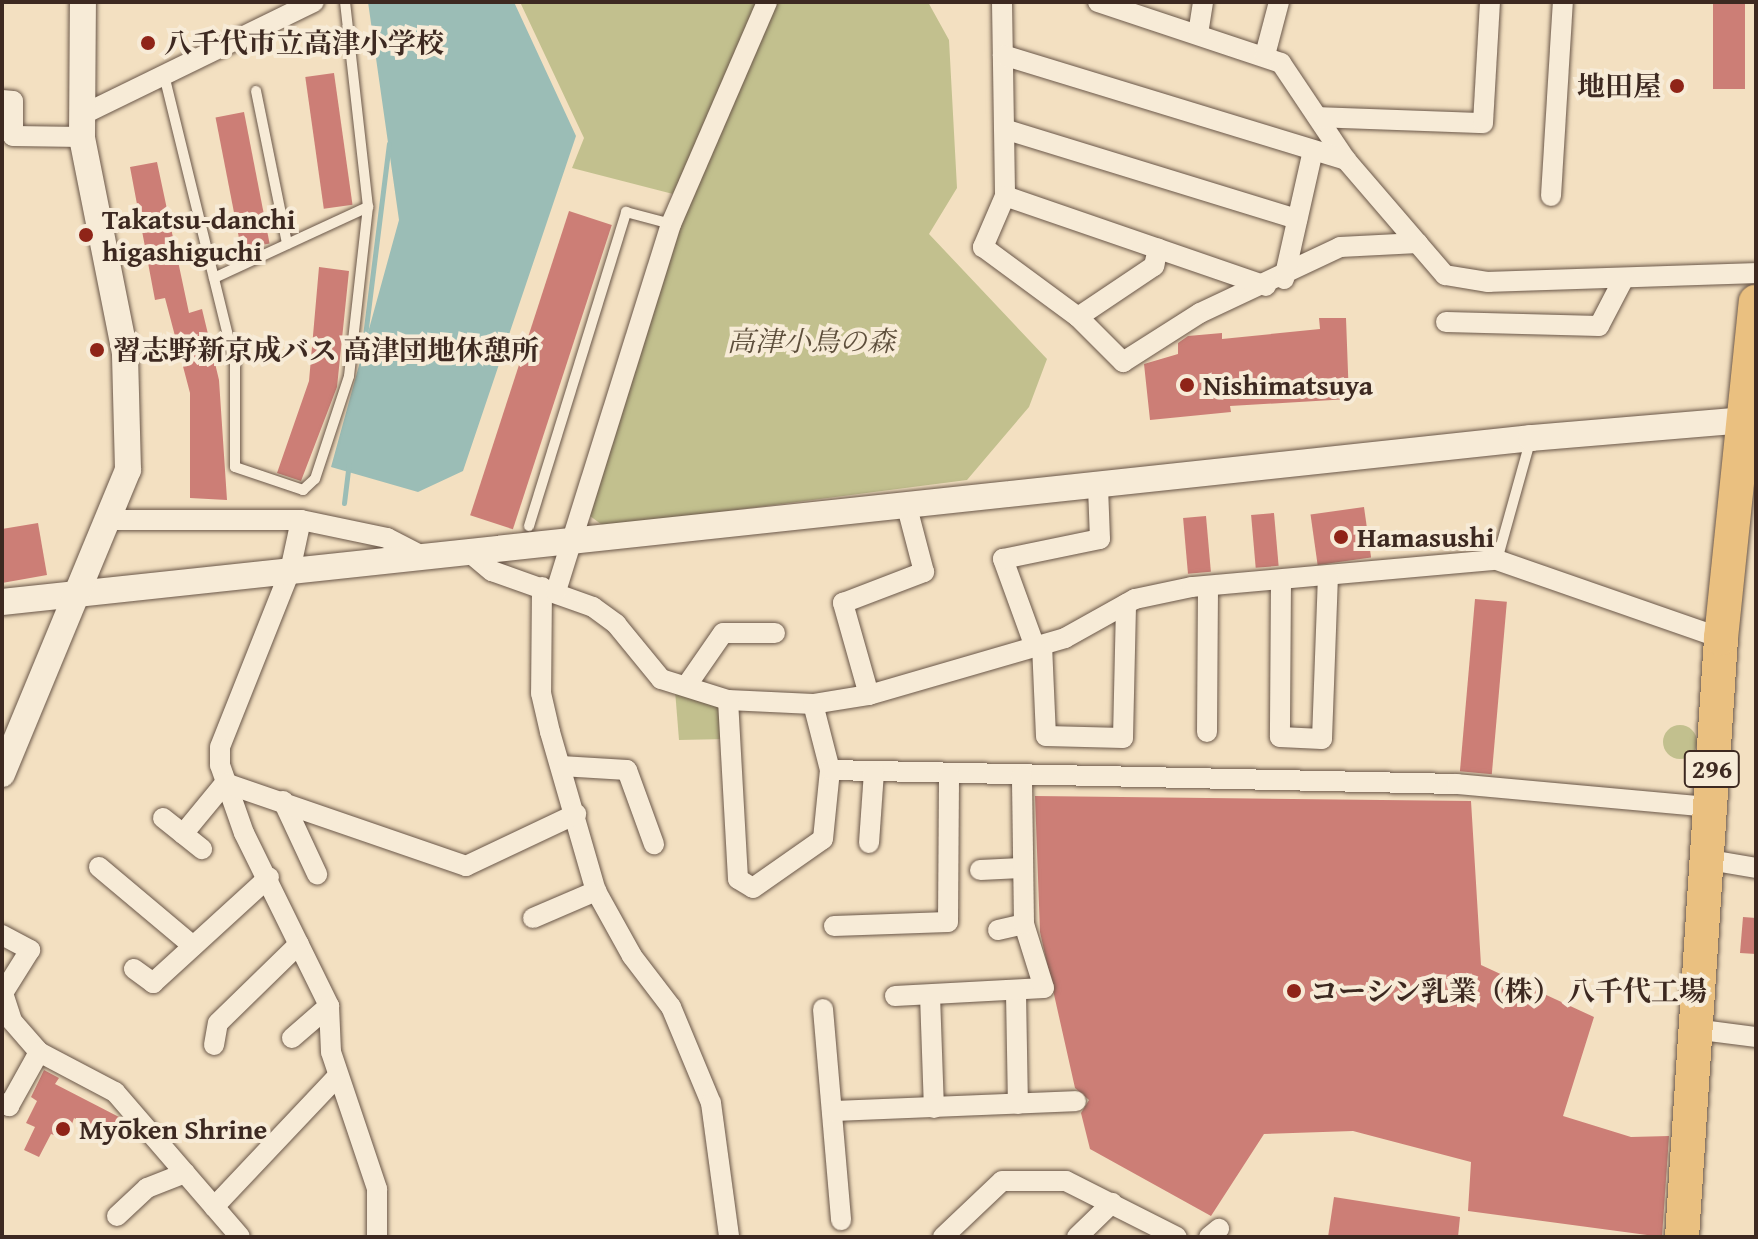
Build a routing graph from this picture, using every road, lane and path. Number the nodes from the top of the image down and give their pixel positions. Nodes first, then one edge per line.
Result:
1 (83, 2) edge
2 (314, 2) edge
3 (345, 2) edge
4 (767, 2) edge
5 (1002, 2) edge
6 (1098, 2) edge
7 (1203, 2) edge
8 (1279, 2) edge
9 (1490, 2) edge
10 (1563, 2) edge
11 (1198, 34) junction
12 (1003, 55) junction
13 (1265, 55) junction
14 (164, 75) junction
15 (256, 91) dead end
16 (2, 100) edge
17 (1318, 117) junction
18 (82, 126) junction
19 (1004, 129) junction
20 (1313, 150) junction
21 (1346, 160) junction
22 (1005, 196) junction
23 (1551, 196) dead end
24 (368, 207) junction
25 (1297, 219) junction
26 (671, 224) junction
27 (1418, 243) junction
28 (287, 244) junction
29 (1158, 248) junction
30 (1756, 273) edge
31 (214, 278) junction
32 (1624, 278) junction
33 (1275, 282) junction
34 (1756, 302) edge
35 (1078, 317) junction
36 (1446, 322) dead end
37 (1751, 420) edge
38 (1531, 438) junction
39 (1098, 487) junction
40 (907, 507) junction
41 (111, 520) junction
42 (301, 520) junction
43 (529, 526) dead end
44 (570, 542) junction
45 (469, 552) junction
46 (424, 557) junction
47 (1497, 560) junction
48 (290, 571) junction
49 (1328, 579) junction
50 (1281, 582) junction
51 (1208, 586) junction
52 (549, 589) junction
53 (79, 594) junction
54 (2, 602) edge
55 (1126, 604) junction
56 (775, 633) dead end
57 (1721, 638) junction
58 (1038, 646) junction
59 (687, 685) junction
60 (869, 695) junction
61 (728, 700) junction
62 (813, 704) junction
63 (1207, 732) dead end
64 (561, 766) junction
65 (830, 770) junction
66 (874, 772) junction
67 (2, 774) edge
68 (949, 774) junction
69 (1022, 776) junction
70 (225, 783) junction
71 (283, 801) junction
72 (1709, 807) junction
73 (576, 814) junction
74 (163, 818) dead end
75 (183, 834) junction
76 (869, 843) dead end
77 (654, 844) dead end
78 (202, 849) dead end
79 (1704, 859) junction
80 (99, 867) dead end
81 (1021, 868) junction
82 (1756, 868) edge
83 (980, 870) dead end
84 (317, 874) dead end
85 (269, 877) junction
86 (596, 891) junction
87 (533, 918) dead end
88 (1024, 924) junction
89 (834, 926) dead end
90 (998, 930) dead end
91 (2, 935) edge
92 (299, 944) junction
93 (193, 946) junction
94 (134, 969) dead end
95 (1016, 993) junction
96 (930, 995) junction
97 (895, 996) dead end
98 (329, 1006) junction
99 (823, 1009) dead end
100 (1694, 1029) junction
101 (1756, 1037) edge
102 (292, 1038) dead end
103 (214, 1045) dead end
104 (39, 1052) junction
105 (338, 1076) junction
106 (1076, 1101) dead end
107 (2, 1103) edge
108 (1018, 1104) junction
109 (934, 1108) junction
110 (832, 1111) junction
111 (185, 1173) junction
112 (1112, 1203) junction
113 (214, 1207) junction
114 (117, 1216) dead end
115 (841, 1220) dead end
116 (240, 1237) edge
117 (377, 1237) edge
118 (729, 1237) edge
119 (943, 1237) edge
120 (1077, 1237) edge
121 (1177, 1237) edge
122 (1682, 1237) edge

1 - 18 street
2 - 14 street
3 - 24 lane
4 - 26 street
5 - 12 street
6 - 11 street
7 - 11 street
8 - 13 street
9 - 17 street
10 - 23 street
11 - 13 street
12 - 19 street
12 - 20 street
13 - 17 street
14 - 18 street
14 - 31 lane
15 - 28 lane
16 - 18 street
17 - 21 street
18 - 41 street
19 - 22 street
19 - 25 street
20 - 21 street
20 - 25 street
21 - 27 street
22 - 29 street
22 - 35 street
24 - 28 lane
24 - 31 lane
25 - 33 street
26 - 43 lane
26 - 44 street
27 - 32 street
27 - 33 street
28 - 31 lane
29 - 33 street
29 - 35 street
30 - 32 street
32 - 36 street
33 - 35 street
34 - 37 highway, 296
37 - 38 street
37 - 57 highway, 296
38 - 39 street
38 - 47 lane
39 - 40 street
39 - 58 street
40 - 44 street
40 - 60 street
41 - 42 street
41 - 53 street
42 - 46 street
42 - 48 street
44 - 45 street
44 - 52 street
45 - 46 street
45 - 52 street
46 - 48 street
47 - 49 street
47 - 57 street
48 - 53 street
48 - 70 street
49 - 50 street
49 - 50 street
50 - 51 street
51 - 55 street
51 - 63 street
52 - 59 street
52 - 64 street
53 - 54 street
53 - 67 street
55 - 58 street
55 - 58 street
56 - 59 street
57 - 72 highway, 296
58 - 60 street
59 - 61 street
60 - 62 street
61 - 62 street
61 - 65 street
62 - 65 street
64 - 73 street
64 - 77 street
65 - 66 street
66 - 68 street
66 - 76 street
68 - 69 street
68 - 89 street
69 - 72 street
69 - 81 street
70 - 71 street
70 - 75 street
70 - 85 street
71 - 73 street
71 - 84 street
72 - 79 highway, 296
73 - 86 street
74 - 75 street
75 - 78 street
79 - 82 street
79 - 100 highway, 296
80 - 93 street
81 - 83 street
81 - 88 street
85 - 92 street
85 - 93 street
86 - 87 street
86 - 118 street
88 - 90 street
88 - 95 street
91 - 104 street
92 - 98 street
92 - 103 street
93 - 94 street
95 - 96 street
95 - 108 street
96 - 97 street
96 - 109 street
98 - 102 street
98 - 105 street
99 - 110 street
100 - 101 street
100 - 122 highway, 296
104 - 107 street
104 - 111 street
105 - 113 street
105 - 117 street
106 - 108 street
108 - 109 street
109 - 110 street
110 - 115 street
111 - 113 street
111 - 114 street
112 - 119 street
112 - 120 street
112 - 121 street
113 - 116 street

